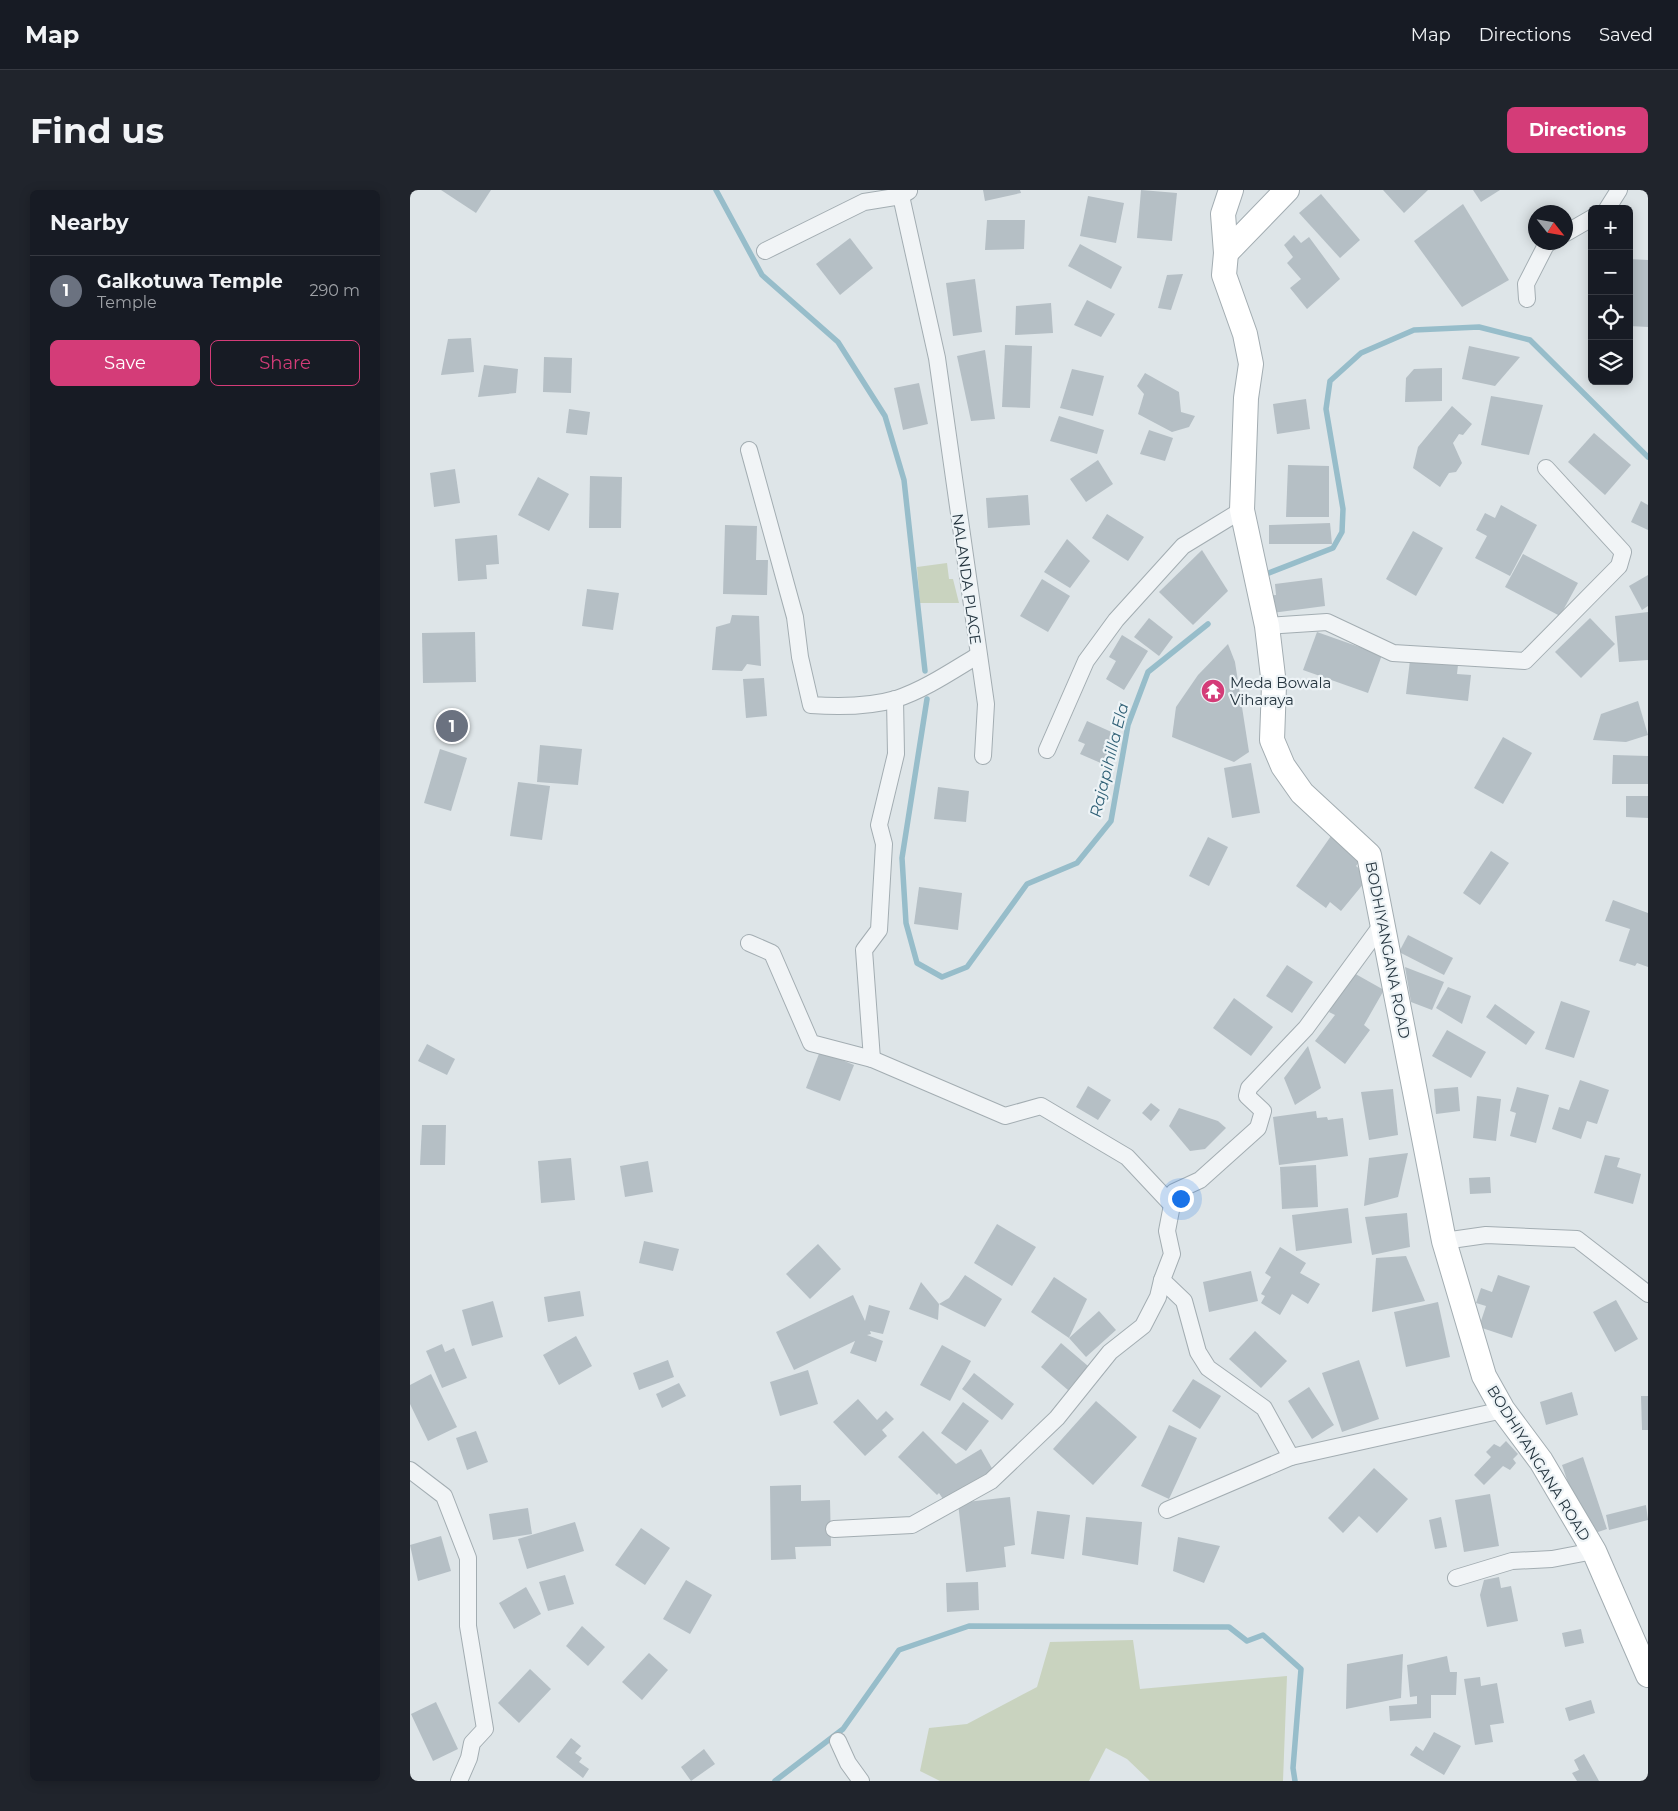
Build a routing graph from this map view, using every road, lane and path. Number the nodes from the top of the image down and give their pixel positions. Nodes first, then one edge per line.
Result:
1 (1231, 190) edge
2 (1286, 190) edge
3 (1618, 190) edge
4 (906, 193) edge
5 (860, 196) edge
6 (1609, 205) edge
7 (1588, 220) edge
8 (1573, 229) edge
9 (1543, 250) edge
10 (765, 251) dead end
11 (1226, 252) junction
12 (1527, 299) dead end
13 (749, 450) dead end
14 (1546, 468) dead end
15 (1242, 510) junction
16 (1267, 626) junction
17 (978, 656) junction
18 (896, 699) junction
19 (1047, 750) dead end
20 (982, 756) dead end
21 (1383, 923) junction
22 (749, 943) dead end
23 (872, 1059) junction
24 (1172, 1205) junction
25 (1444, 1241) junction
26 (1162, 1280) junction
27 (1648, 1294) edge
28 (1503, 1410) junction
29 (1291, 1457) junction
30 (410, 1470) edge
31 (1167, 1510) dead end
32 (834, 1528) dead end
33 (1594, 1551) junction
34 (1456, 1578) dead end
35 (1643, 1652) edge
36 (1648, 1675) edge
37 (838, 1741) dead end
38 (459, 1781) edge
39 (861, 1781) edge

1 - 11 street, BODHIYANGANA ROAD
2 - 11 street
3 - 6 street
4 - 5 street
4 - 17 street, NALANDA PLACE
5 - 10 street
7 - 8 street
9 - 12 street
11 - 15 street, BODHIYANGANA ROAD
13 - 18 street, NALANDA PLACE
14 - 16 street
15 - 16 street, BODHIYANGANA ROAD
15 - 19 street
16 - 21 street, BODHIYANGANA ROAD
17 - 18 street, NALANDA PLACE
17 - 20 street
18 - 23 street
21 - 24 street
21 - 25 street, BODHIYANGANA ROAD
22 - 23 street
23 - 24 street
24 - 26 street
25 - 27 street
25 - 28 street, BODHIYANGANA ROAD
26 - 29 street
26 - 32 street
28 - 29 street
28 - 33 street, BODHIYANGANA ROAD
29 - 31 street
30 - 38 street
33 - 34 street
33 - 35 street, BODHIYANGANA ROAD
35 - 36 street, BODHIYANGANA ROAD
37 - 39 street

